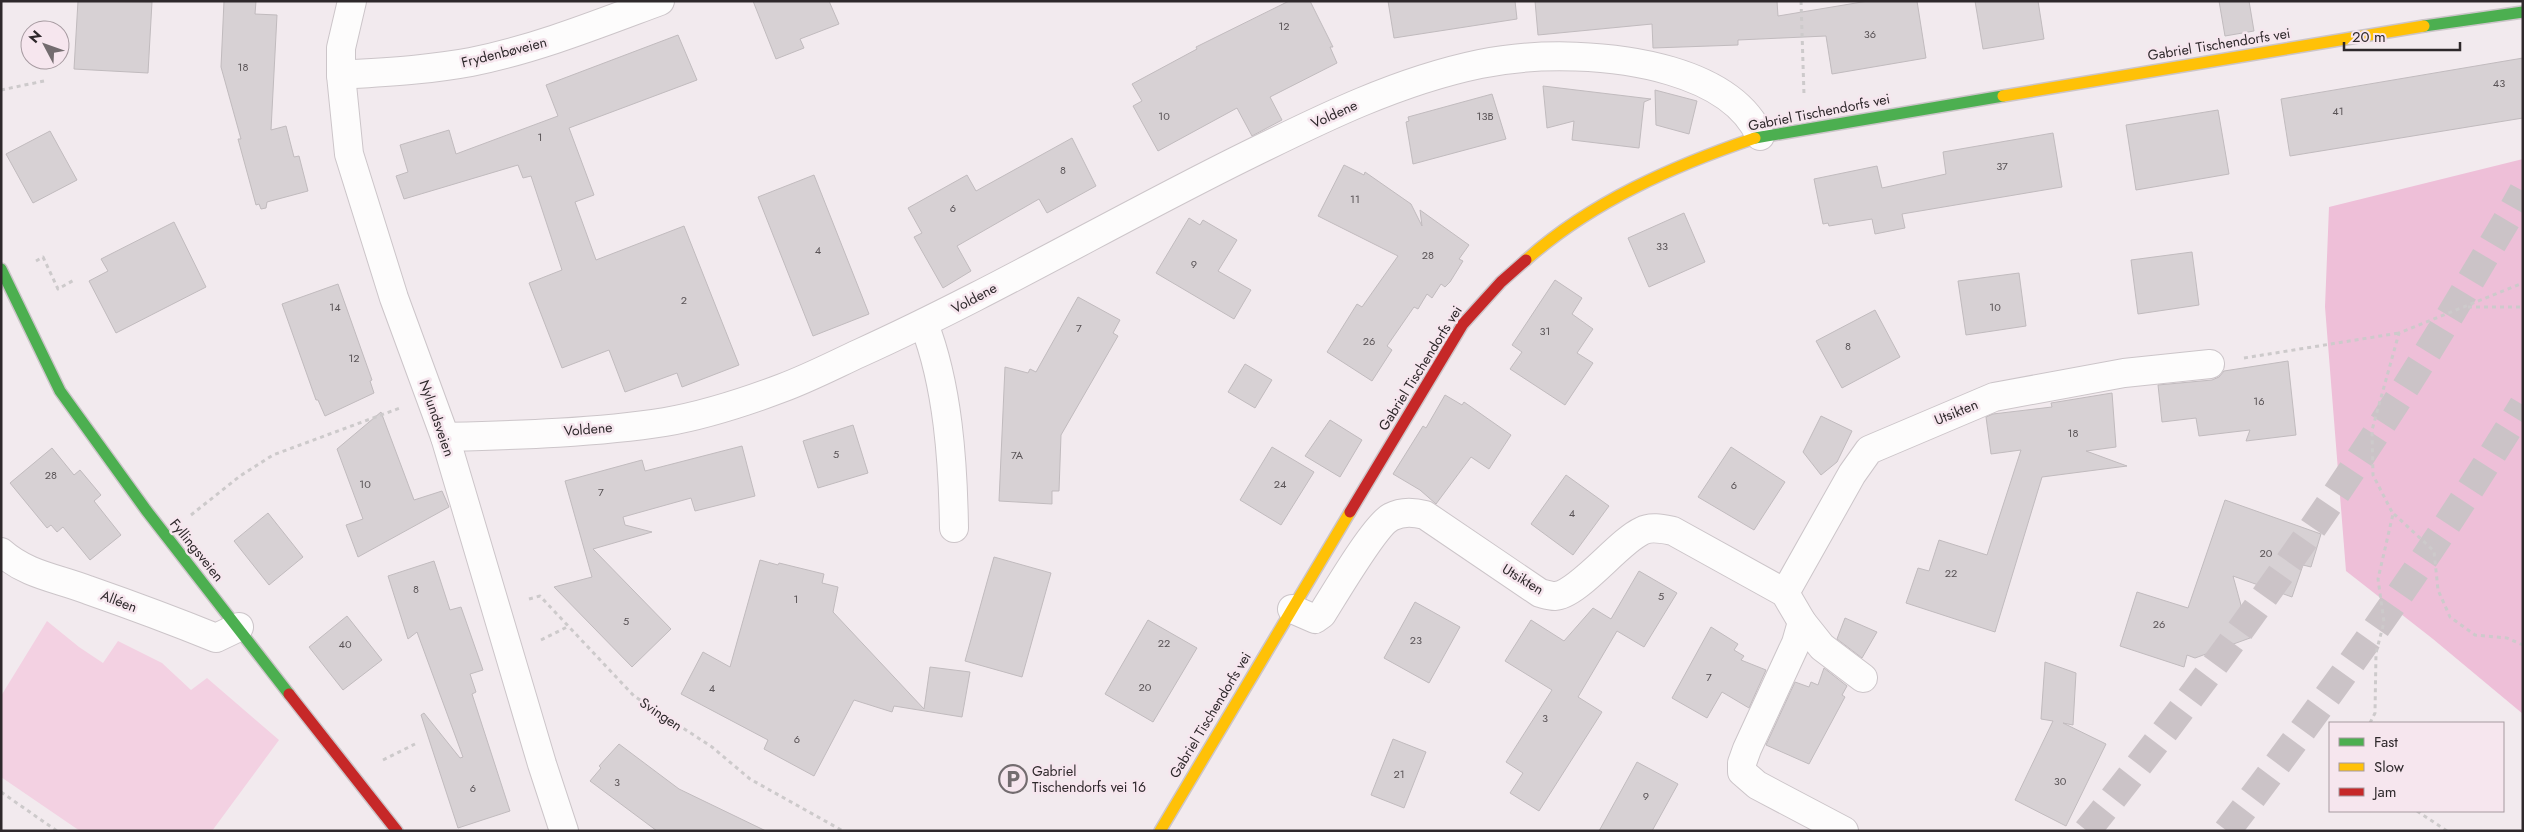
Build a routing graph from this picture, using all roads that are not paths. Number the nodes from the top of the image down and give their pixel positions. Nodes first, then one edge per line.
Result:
1 (352, 1) edge
2 (660, 1) edge
3 (2523, 12) edge
4 (341, 75) junction
5 (1760, 136) junction
6 (1, 269) edge
7 (924, 324) junction
8 (2210, 364) road end
9 (445, 437) junction
10 (954, 528) dead end
11 (1, 552) edge
12 (1785, 593) junction
13 (1292, 609) junction
14 (1802, 622) junction
15 (239, 627) junction
16 (1863, 678) dead end
17 (397, 831) edge
18 (564, 831) edge
19 (1160, 831) edge
20 (1844, 831) edge

1 - 4 street, Nylundsveien
2 - 4 street, Frydenbøveien
3 - 5 street, Gabriel Tischendorfs vei
4 - 9 street, Nylundsveien
5 - 7 street, Voldene
5 - 13 street, Gabriel Tischendorfs vei
6 - 15 street, Fyllingsveien
7 - 9 street, Voldene
7 - 10 street
8 - 12 street, Utsikten
9 - 18 street, Nylundsveien
11 - 15 street, Alléen
12 - 13 street, Utsikten
12 - 14 street
13 - 19 street, Gabriel Tischendorfs vei
14 - 16 street
14 - 20 street
15 - 17 street, Fyllingsveien

